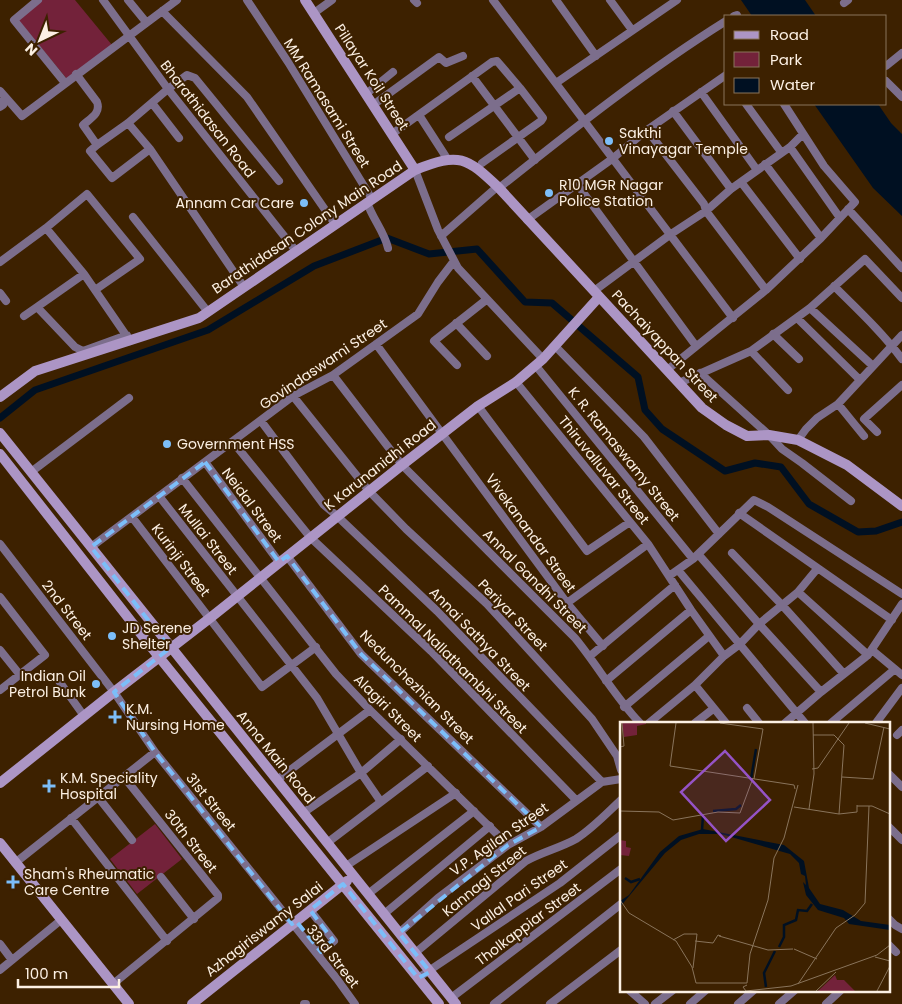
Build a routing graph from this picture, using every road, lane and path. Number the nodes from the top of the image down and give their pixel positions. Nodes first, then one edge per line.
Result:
1 (38, 0) edge
2 (103, 0) edge
3 (128, 0) edge
4 (160, 0) edge
5 (177, 0) edge
6 (247, 0) edge
7 (305, 0) edge
8 (332, 0) edge
9 (494, 0) edge
10 (556, 0) edge
11 (610, 0) edge
12 (671, 2) edge
13 (165, 9) junction
14 (314, 13) junction
15 (146, 22) junction
16 (724, 22) edge
17 (632, 30) junction
18 (129, 34) junction
19 (902, 53) edge
20 (463, 56) dead end
21 (596, 56) junction
22 (887, 65) edge
23 (394, 72) dead end
24 (76, 74) junction
25 (472, 76) junction
26 (724, 76) edge
27 (887, 82) edge
28 (65, 83) junction
29 (556, 83) junction
30 (520, 88) junction
31 (168, 89) junction
32 (0, 91) edge
33 (701, 92) junction
34 (366, 94) junction
35 (902, 97) edge
36 (0, 102) edge
37 (152, 102) junction
38 (374, 105) junction
39 (747, 105) edge
40 (785, 105) edge
41 (494, 106) junction
42 (0, 107) edge
43 (673, 111) junction
44 (419, 115) junction
45 (584, 120) junction
46 (128, 123) junction
47 (647, 130) junction
48 (392, 134) junction
49 (803, 134) junction
50 (449, 137) dead end
51 (179, 138) dead end
52 (518, 138) junction
53 (97, 145) junction
54 (790, 147) junction
55 (150, 150) junction
56 (781, 152) junction
57 (612, 159) junction
58 (448, 160) junction
59 (534, 160) junction
60 (482, 163) dead end
61 (766, 164) junction
62 (415, 170) junction
63 (757, 170) junction
64 (279, 181) dead end
65 (741, 182) junction
66 (576, 184) junction
67 (498, 188) junction
68 (730, 189) junction
69 (369, 200) junction
70 (848, 208) junction
71 (706, 211) junction
72 (133, 217) dead end
73 (840, 218) junction
74 (527, 220) junction
75 (335, 224) junction
76 (46, 228) junction
77 (671, 234) junction
78 (442, 236) junction
79 (821, 238) junction
80 (388, 248) dead end
81 (296, 251) junction
82 (800, 259) junction
83 (0, 262) edge
84 (454, 262) junction
85 (634, 262) junction
86 (902, 268) edge
87 (84, 274) junction
88 (834, 286) junction
89 (244, 287) junction
90 (95, 290) junction
91 (766, 290) junction
92 (0, 293) edge
93 (596, 294) junction
94 (902, 298) edge
95 (486, 300) junction
96 (6, 301) dead end
97 (37, 307) junction
98 (810, 308) junction
99 (208, 312) junction
100 (24, 316) dead end
101 (733, 318) junction
102 (797, 318) junction
103 (456, 323) junction
104 (773, 334) junction
105 (902, 335) edge
106 (129, 338) junction
107 (376, 344) junction
108 (892, 345) junction
109 (555, 346) junction
110 (696, 346) junction
111 (751, 352) junction
112 (487, 356) dead end
113 (799, 359) dead end
114 (902, 360) edge
115 (540, 362) junction
116 (457, 365) dead end
117 (873, 366) junction
118 (667, 370) junction
119 (700, 373) junction
120 (333, 375) junction
121 (860, 380) junction
122 (516, 382) junction
123 (679, 383) junction
124 (902, 386) edge
125 (788, 390) dead end
126 (293, 396) junction
127 (0, 397) edge
128 (128, 398) dead end
129 (838, 404) junction
130 (478, 406) junction
131 (261, 421) junction
132 (877, 432) dead end
133 (0, 433) edge
134 (443, 433) junction
135 (769, 435) junction
136 (864, 436) dead end
137 (798, 440) junction
138 (233, 442) junction
139 (0, 454) edge
140 (205, 462) junction
141 (402, 465) junction
142 (31, 472) junction
143 (182, 478) junction
144 (369, 491) junction
145 (159, 496) junction
146 (851, 501) dead end
147 (901, 503) edge
148 (740, 513) junction
149 (132, 516) junction
150 (337, 516) junction
151 (630, 522) junction
152 (719, 534) junction
153 (310, 537) junction
154 (0, 544) edge
155 (648, 544) junction
156 (91, 547) junction
157 (732, 553) dead end
158 (696, 556) junction
159 (283, 559) junction
160 (817, 569) junction
161 (678, 570) junction
162 (669, 576) junction
163 (260, 579) junction
164 (675, 585) junction
165 (798, 592) junction
166 (902, 594) edge
167 (0, 597) edge
168 (237, 597) junction
169 (567, 603) junction
170 (902, 604) edge
171 (782, 605) junction
172 (690, 610) junction
173 (210, 618) junction
174 (892, 620) junction
175 (758, 624) junction
176 (709, 636) junction
177 (740, 644) junction
178 (603, 646) junction
179 (316, 647) junction
180 (170, 648) junction
181 (0, 650) edge
182 (870, 652) junction
183 (590, 656) junction
184 (724, 656) junction
185 (159, 657) junction
186 (291, 666) junction
187 (895, 669) junction
188 (844, 674) junction
189 (20, 675) junction
190 (902, 675) edge
191 (58, 681) dead end
192 (606, 681) junction
193 (695, 685) junction
194 (902, 688) edge
195 (0, 690) edge
196 (114, 692) junction
197 (821, 692) junction
198 (624, 707) junction
199 (747, 708) dead end
200 (713, 709) junction
201 (370, 710) junction
202 (796, 712) junction
203 (84, 716) junction
204 (639, 722) edge
205 (650, 722) edge
206 (696, 722) edge
207 (725, 722) edge
208 (758, 722) edge
209 (786, 722) edge
210 (804, 722) edge
211 (832, 722) edge
212 (877, 722) edge
213 (338, 735) junction
214 (401, 739) junction
215 (155, 752) junction
216 (619, 754) edge
217 (428, 766) junction
218 (361, 773) junction
219 (890, 775) edge
220 (124, 777) junction
221 (620, 779) edge
222 (277, 780) junction
223 (602, 782) junction
224 (0, 783) edge
225 (902, 787) edge
226 (456, 793) junction
227 (98, 797) junction
228 (576, 800) junction
229 (620, 801) edge
230 (381, 802) junction
231 (474, 811) junction
232 (303, 813) junction
233 (72, 818) junction
234 (490, 826) junction
235 (541, 827) junction
236 (890, 828) edge
237 (620, 836) edge
238 (132, 840) dead end
239 (902, 840) edge
240 (327, 842) junction
241 (0, 843) edge
242 (508, 845) junction
243 (16, 862) junction
244 (346, 866) junction
245 (620, 870) edge
246 (353, 876) junction
247 (161, 877) dead end
248 (343, 884) junction
249 (368, 894) junction
250 (620, 905) edge
251 (310, 910) junction
252 (384, 914) junction
253 (194, 919) junction
254 (61, 920) junction
255 (890, 920) edge
256 (294, 923) junction
257 (901, 927) edge
258 (399, 933) junction
259 (167, 941) junction
260 (0, 944) edge
261 (890, 946) edge
262 (620, 951) edge
263 (896, 952) dead end
264 (415, 953) junction
265 (12, 960) junction
266 (0, 970) edge
267 (430, 972) junction
268 (418, 978) junction
269 (113, 984) junction
270 (631, 992) edge
271 (670, 992) edge
272 (704, 992) edge
273 (752, 992) edge
274 (793, 992) edge
275 (839, 992) edge
276 (453, 1001) edge
277 (128, 1004) edge
278 (192, 1004) edge
279 (355, 1004) edge
280 (439, 1004) edge
281 (494, 1004) edge
282 (550, 1004) edge
283 (645, 1004) edge
284 (655, 1004) edge
285 (690, 1004) edge
286 (738, 1004) edge
287 (780, 1004) edge
288 (826, 1004) edge

1 - 28 street
2 - 18 street, Bharathidasan Road
3 - 15 street
4 - 13 street
5 - 13 street
6 - 69 street, MM Ramasami Street
7 - 14 main road, Pillayar Koil Street
8 - 14 street
9 - 29 street
10 - 21 street
11 - 17 street
12 - 17 street
13 - 15 street
13 - 75 street
14 - 34 main road, Pillayar Koil Street
15 - 18 street
16 - 45 street
17 - 21 street
18 - 24 street
18 - 31 street, Bharathidasan Road
19 - 22 street
20 - 38 street
21 - 29 street
23 - 34 street
24 - 28 street
24 - 53 street
25 - 30 street
25 - 41 street
25 - 44 street
26 - 33 street
27 - 35 street
28 - 32 street
29 - 45 street
30 - 41 street
30 - 52 street
31 - 37 street
31 - 64 street
31 - 81 street, Bharathidasan Road
33 - 43 street
33 - 63 street
34 - 38 main road, Pillayar Koil Street
36 - 42 street
37 - 46 street
37 - 51 street
38 - 48 main road, Pillayar Koil Street
39 - 56 street
40 - 49 street
41 - 50 street
41 - 52 street
43 - 47 street
43 - 68 street
44 - 48 street
44 - 58 street
45 - 57 street
45 - 59 street
46 - 53 street
46 - 55 street
47 - 57 street
47 - 71 street
48 - 62 main road, Pillayar Koil Street
49 - 54 street
49 - 70 street
52 - 59 street
52 - 60 street
53 - 55 street
54 - 56 street
54 - 73 street
55 - 89 street
56 - 61 street
57 - 66 street
57 - 77 street
58 - 62 main road, Barathidasan Colony Main Road
58 - 67 main road, Barathidasan Colony Main Road
59 - 67 street
61 - 63 street
61 - 79 street
62 - 69 main road, Barathidasan Colony Main Road
62 - 78 street, K. R. Ramaswamy Street
63 - 65 street
65 - 68 street
65 - 82 street
66 - 74 street
66 - 85 street
67 - 74 main road, Barathidasan Colony Main Road
67 - 78 street
68 - 71 street
69 - 75 main road, Barathidasan Colony Main Road
69 - 80 street, MM Ramasami Street
70 - 73 street
70 - 86 street
71 - 77 street
71 - 91 street
72 - 99 street
73 - 79 street
74 - 93 main road, Barathidasan Colony Main Road
75 - 81 main road, Barathidasan Colony Main Road
76 - 83 street
76 - 87 street
76 - 90 street
77 - 85 street
77 - 101 street
78 - 84 street, K. R. Ramaswamy Street
79 - 82 street
81 - 89 main road, Barathidasan Colony Main Road
82 - 91 street
84 - 95 street, K. R. Ramaswamy Street
84 - 107 street, Govindaswami Street
85 - 93 street
85 - 110 street
87 - 90 street
87 - 97 street
88 - 94 street
88 - 98 street
88 - 108 street
89 - 99 main road, Barathidasan Colony Main Road
90 - 106 street
91 - 101 street
92 - 96 street
93 - 109 main road, K Karunanidhi Road
93 - 118 main road, Pachaiyappan Street
95 - 103 street
95 - 115 street, K. R. Ramaswamy Street
97 - 100 street
97 - 106 street
98 - 102 street
98 - 117 street
99 - 106 main road, Barathidasan Colony Main Road
101 - 110 street
102 - 104 street
102 - 121 street
103 - 112 street
103 - 116 street
104 - 111 street
104 - 113 street
105 - 108 street
106 - 127 main road, Barathidasan Colony Main Road
107 - 120 street, Govindaswami Street
107 - 134 street, Vivekanandar Street
108 - 114 street
108 - 117 street
109 - 115 main road, K Karunanidhi Road
109 - 152 street
110 - 118 street
111 - 119 street
111 - 125 street
115 - 122 main road, K Karunanidhi Road
115 - 158 street, K. R. Ramaswamy Street
117 - 121 street
118 - 123 main road, Pachaiyappan Street
119 - 123 street
119 - 135 street
120 - 126 street, Govindaswami Street
120 - 141 street, Annal Gandhi Street
121 - 129 street
122 - 130 main road, K Karunanidhi Road
122 - 151 street, Thiruvalluvar Street
123 - 135 main road, Pachaiyappan Street
124 - 132 street
126 - 131 street, Govindaswami Street
126 - 144 street, Periyar Street
128 - 142 street
129 - 136 street
129 - 137 street
130 - 134 main road, K Karunanidhi Road
130 - 151 street
131 - 138 street, Govindaswami Street
131 - 150 street, Annai Sathya Street
133 - 142 main road, Anna Main Road
134 - 141 main road, K Karunanidhi Road
134 - 169 street, Vivekanandar Street
135 - 137 main road, Pachaiyappan Street
135 - 146 street
137 - 147 main road, Pachaiyappan Street
138 - 140 street, Govindaswami Street
138 - 153 street, Pammal Nallathambhi Street
139 - 185 main road, Anna Main Road
140 - 143 street, Govindaswami Street
140 - 159 street, Neidal Street
141 - 144 main road, K Karunanidhi Road
141 - 183 street, Annal Gandhi Street
142 - 156 main road, Anna Main Road
143 - 145 street, Govindaswami Street
143 - 163 street, Alagiri Street
144 - 150 main road, K Karunanidhi Road
144 - 216 street, Periyar Street
145 - 149 street, Govindaswami Street
145 - 168 street, Mullai Street
148 - 152 street
148 - 160 street
148 - 166 street
149 - 156 street, Govindaswami Street
149 - 173 street, Kurinji Street
150 - 153 main road, K Karunanidhi Road
150 - 223 street, Annai Sathya Street
151 - 155 street, Thiruvalluvar Street
152 - 158 street
153 - 159 main road, K Karunanidhi Road
153 - 228 street, Pammal Nallathambhi Street
154 - 196 street, 2nd Street
155 - 162 street, Thiruvalluvar Street
155 - 169 street
156 - 180 main road, Anna Main Road
157 - 171 street
158 - 161 street
158 - 175 street, K. R. Ramaswamy Street
159 - 163 main road, K Karunanidhi Road
159 - 235 street, Nedunchezhian Street
160 - 165 street
160 - 174 street
161 - 162 street
161 - 177 street
162 - 164 street, Thiruvalluvar Street
163 - 168 main road, K Karunanidhi Road
163 - 179 street, Alagiri Street
164 - 172 street, Thiruvalluvar Street
164 - 178 street
165 - 171 street
165 - 182 street
167 - 189 street
168 - 173 main road, K Karunanidhi Road
168 - 186 street, Mullai Street
169 - 178 street, Vivekanandar Street
170 - 174 street
171 - 175 street
171 - 188 street
172 - 176 street, Thiruvalluvar Street
172 - 192 street
173 - 180 main road, K Karunanidhi Road
173 - 186 street, Kurinji Street
174 - 182 street
175 - 177 street
175 - 197 street, K. R. Ramaswamy Street
176 - 184 street, Thiruvalluvar Street
176 - 198 street
177 - 184 street
177 - 202 street
178 - 183 street
179 - 186 street
179 - 201 street, Alagiri Street
180 - 185 main road, K Karunanidhi Road
180 - 222 main road, Anna Main Road
181 - 189 street
182 - 187 street
182 - 188 street
183 - 192 street, Annal Gandhi Street
184 - 193 street
185 - 196 main road, K Karunanidhi Road
185 - 248 main road, Anna Main Road
186 - 213 street, Mullai Street
187 - 190 street
187 - 211 street
188 - 197 street
189 - 195 street
191 - 203 street
192 - 198 street, Annal Gandhi Street
193 - 200 street
193 - 205 street
194 - 212 street
196 - 203 main road, K Karunanidhi Road
196 - 215 street, 31st Street
197 - 202 street
198 - 204 street, Annal Gandhi Street
199 - 208 street
200 - 206 street
200 - 207 street
201 - 213 street
201 - 214 street, Alagiri Street
202 - 209 street
202 - 210 street
203 - 224 main road, K Karunanidhi Road
213 - 218 street, Mullai Street
213 - 222 street
214 - 217 street, Alagiri Street
214 - 218 street
215 - 220 street
215 - 256 street, 31st Street
217 - 226 street, Alagiri Street
217 - 230 street
218 - 230 street, Mullai Street
218 - 232 street
219 - 225 street
220 - 227 street
220 - 253 street, 30th Street
221 - 223 street, V.P. Agilan Street
222 - 232 main road, Anna Main Road
223 - 228 street, V.P. Agilan Street
226 - 231 street, Alagiri Street
226 - 244 street
227 - 233 street
227 - 238 street
228 - 235 street, V.P. Agilan Street
229 - 264 street, Kannagi Street
230 - 240 street
231 - 234 street, Alagiri Street
231 - 249 street
232 - 240 main road, Anna Main Road
233 - 243 street
233 - 259 street
234 - 242 street, Alagiri Street
234 - 252 street
235 - 242 street, V.P. Agilan Street
236 - 239 street
237 - 267 street, Vallal Pari Street
240 - 244 main road, Anna Main Road
241 - 243 main road
242 - 258 street, V.P. Agilan Street
243 - 254 main road
244 - 246 main road, Anna Main Road
245 - 276 street, Tholkappiar Street
246 - 248 main road, Azhagiriswamy Salai
246 - 249 main road, Anna Main Road
247 - 253 street
248 - 251 main road, Azhagiriswamy Salai
248 - 268 main road, Anna Main Road
249 - 252 main road, Anna Main Road
250 - 281 street
251 - 256 main road, Azhagiriswamy Salai
251 - 256 street
252 - 258 main road, Anna Main Road
253 - 259 street
254 - 265 street
254 - 269 main road
255 - 257 street
256 - 278 main road, Azhagiriswamy Salai
256 - 279 street, 33rd Street
258 - 264 main road, Anna Main Road
259 - 269 street
260 - 265 street
261 - 263 street
262 - 282 street
264 - 267 main road, Anna Main Road
265 - 266 street
267 - 268 street, Vallal Pari Street
267 - 276 main road, Anna Main Road
268 - 280 main road, Anna Main Road
269 - 277 main road
270 - 283 street
271 - 284 street
272 - 285 street
273 - 286 street
274 - 287 street
275 - 288 street

